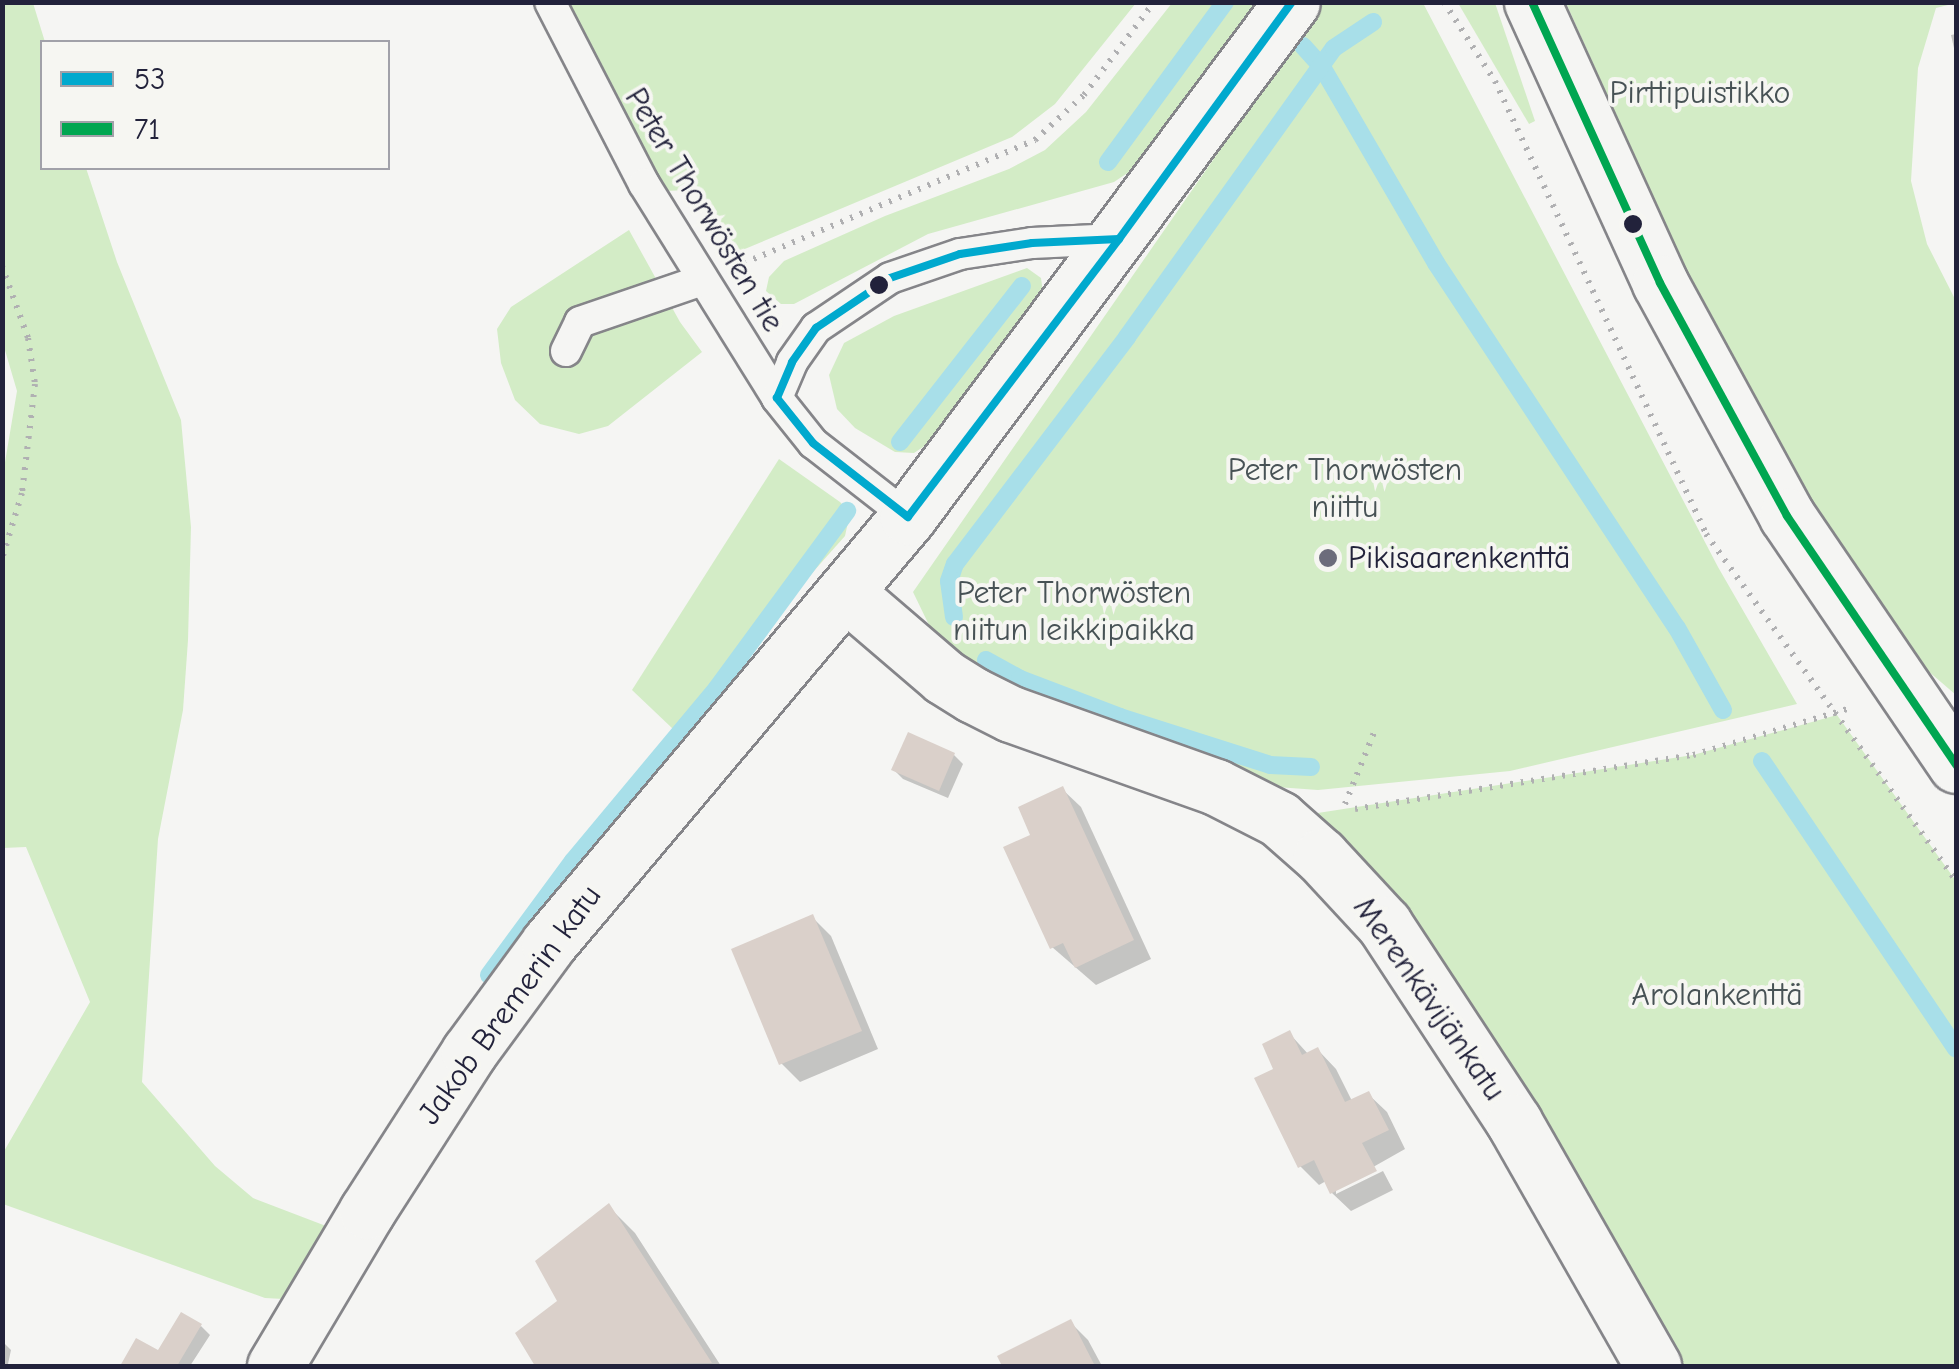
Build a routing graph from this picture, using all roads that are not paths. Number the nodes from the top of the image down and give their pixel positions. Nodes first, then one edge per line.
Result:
1 (550, 2) edge
2 (1292, 2) edge
3 (1532, 2) edge
4 (1119, 239) junction
5 (703, 280) junction
6 (566, 350) dead end
7 (777, 398) junction
8 (908, 518) junction
9 (845, 592) junction
10 (1956, 765) edge
11 (275, 1366) edge
12 (1653, 1366) edge

1 - 5 lane, Peter Thorwösten tie
2 - 4 street, Jakob Bremerin katu
3 - 10 street
4 - 7 lane
4 - 8 street, Jakob Bremerin katu
5 - 6 lane
5 - 7 lane, Peter Thorwösten tie
7 - 8 lane, Peter Thorwösten tie
8 - 9 street, Jakob Bremerin katu
9 - 11 street, Jakob Bremerin katu
9 - 12 street, Merenkävijänkatu

